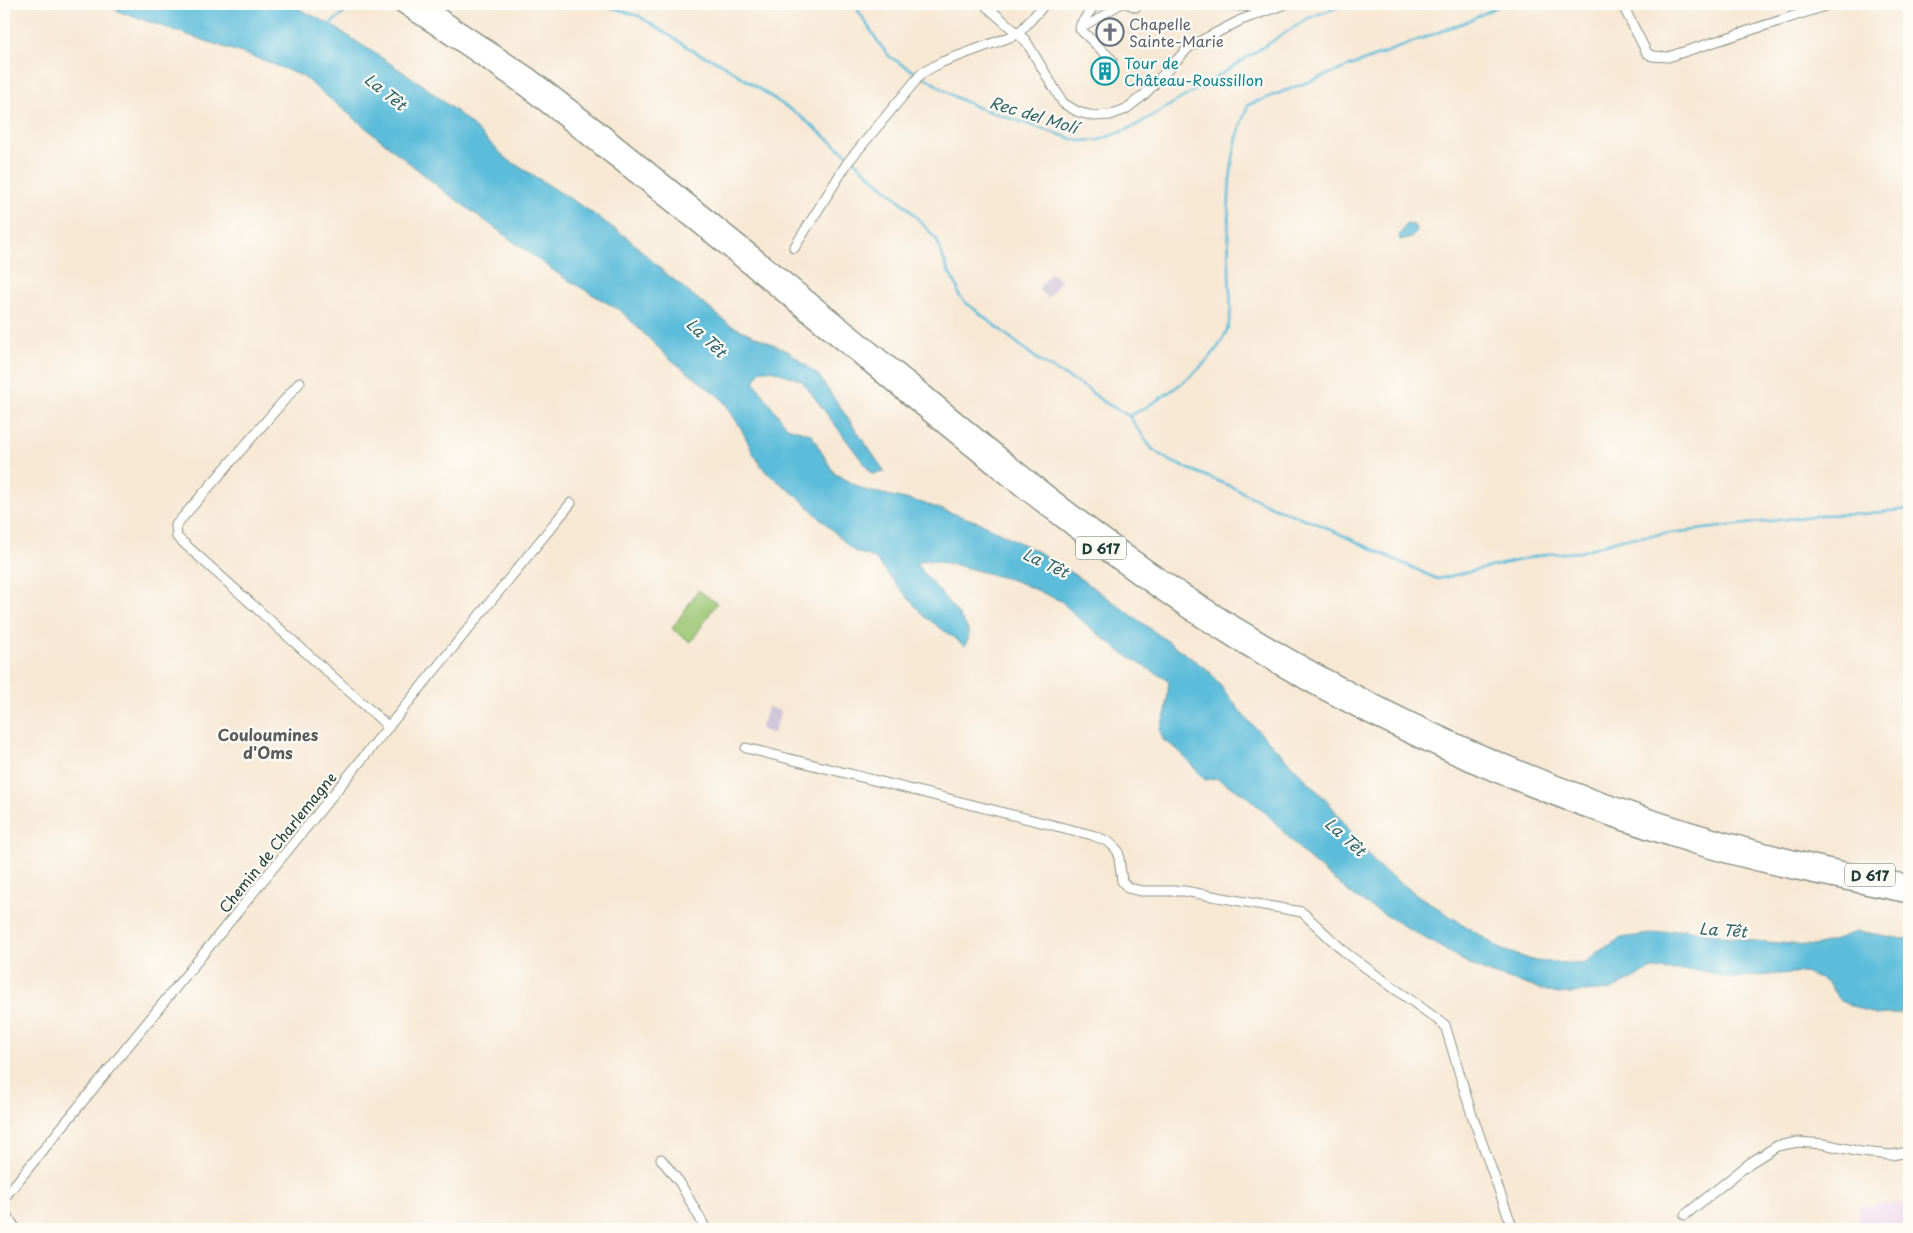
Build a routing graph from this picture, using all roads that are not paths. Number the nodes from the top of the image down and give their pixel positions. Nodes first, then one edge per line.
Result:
1 (401, 4) edge
2 (421, 4) edge
3 (984, 4) edge
4 (1045, 4) edge
5 (1095, 4) edge
6 (1122, 4) edge
7 (1126, 4) edge
8 (1139, 4) edge
9 (1205, 4) edge
10 (1285, 4) edge
11 (1622, 4) edge
12 (1831, 4) edge
13 (1268, 8) junction
14 (1080, 30) junction
15 (1018, 34) junction
16 (1112, 60) dead end
17 (794, 248) dead end
18 (300, 382) dead end
19 (571, 503) dead end
20 (388, 727) junction
21 (746, 748) dead end
22 (1909, 882) edge
23 (1909, 895) edge
24 (1909, 1152) edge
25 (661, 1159) dead end
26 (4, 1198) edge
27 (4, 1212) edge
28 (1685, 1215) dead end
29 (16, 1229) edge
30 (706, 1229) edge
31 (1513, 1229) edge

1 - 23 highway, D 617
2 - 22 highway, D 617
3 - 15 street
4 - 15 street
5 - 14 street
6 - 14 street
7 - 8 street
9 - 13 street
10 - 13 street
11 - 12 street
13 - 15 street
14 - 16 street
15 - 17 street
18 - 20 street
19 - 20 street, Chemin de Charlemagne
20 - 26 street, Chemin de Charlemagne
21 - 31 street
24 - 28 street
25 - 30 street
27 - 29 street

